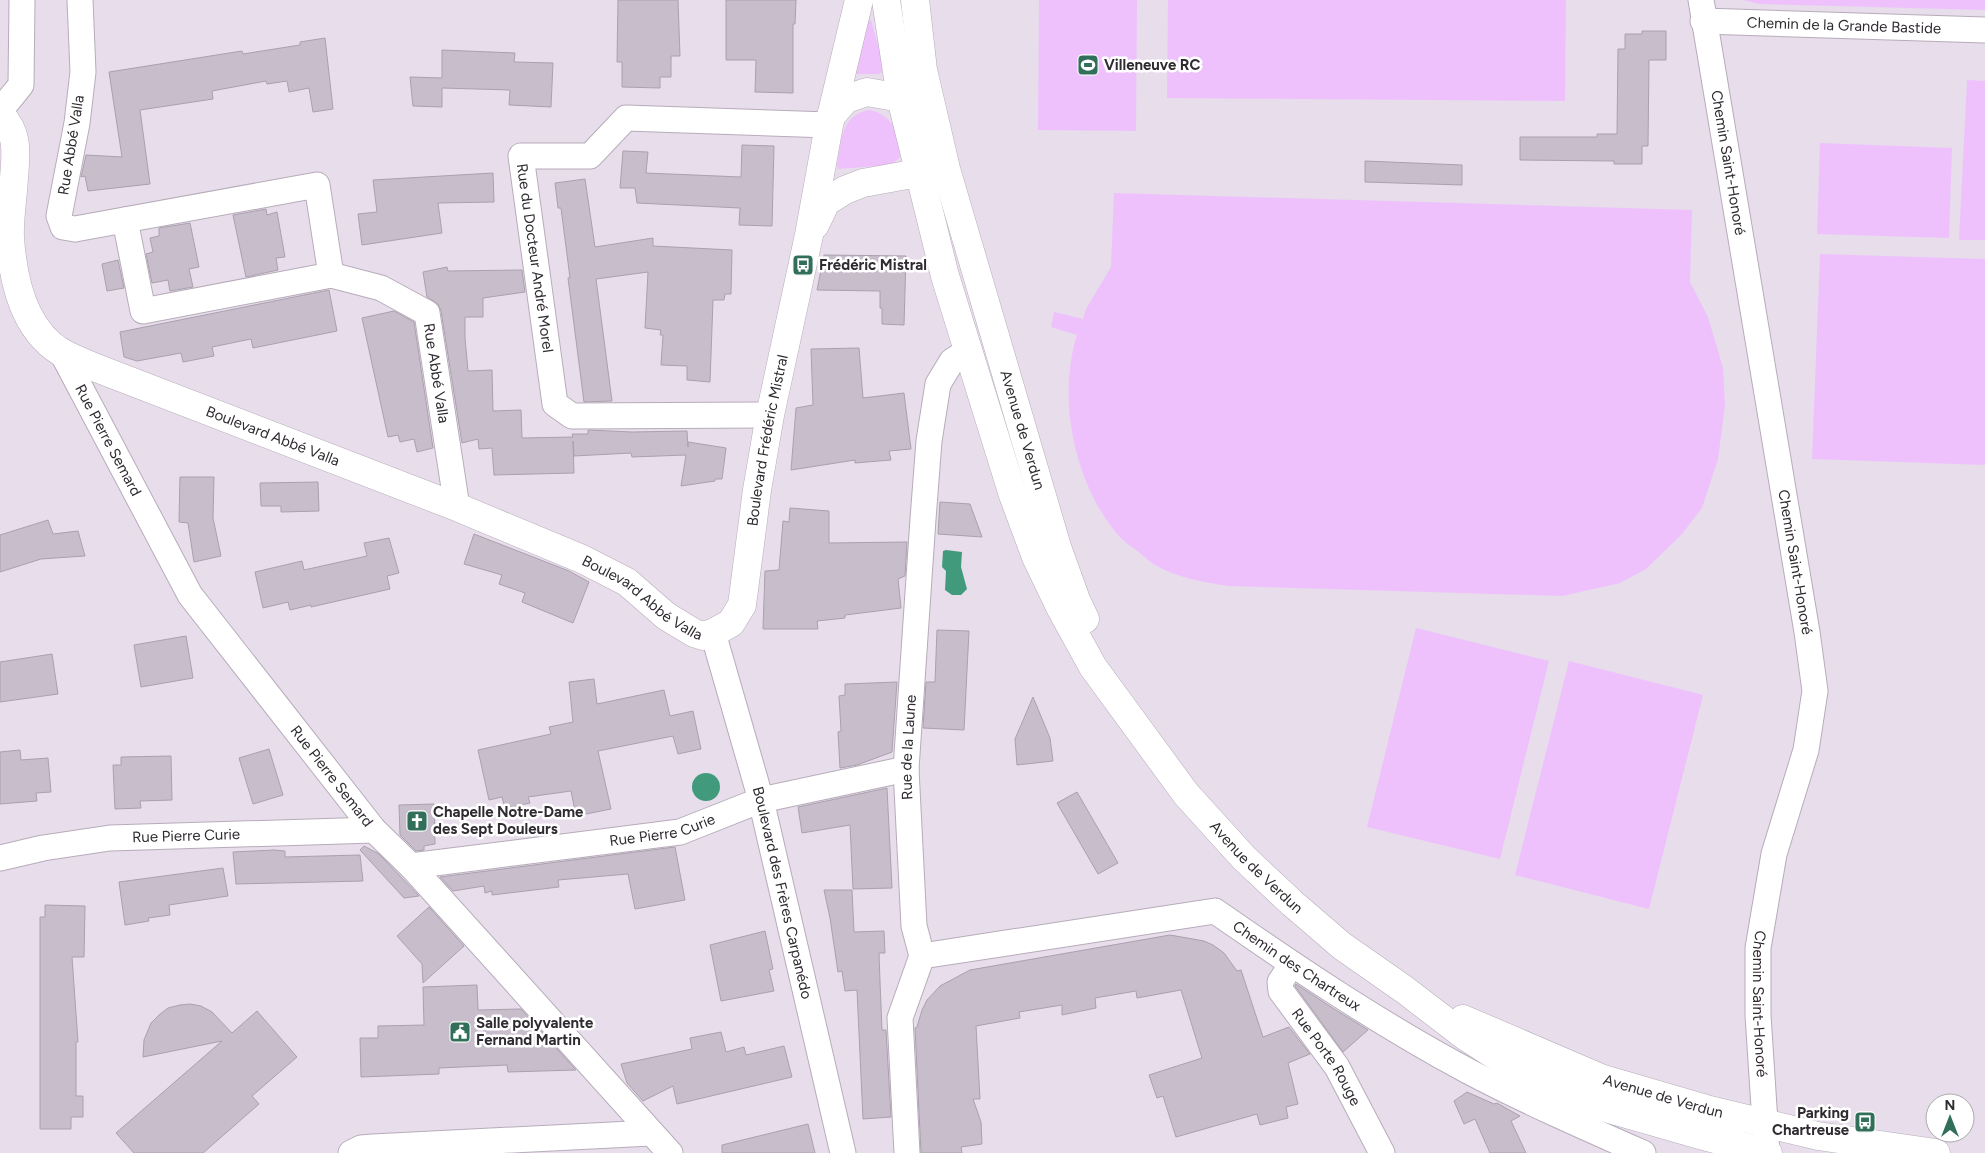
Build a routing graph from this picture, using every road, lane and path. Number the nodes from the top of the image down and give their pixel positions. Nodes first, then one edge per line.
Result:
1 (22, 0) edge
2 (80, 0) edge
3 (858, 0) edge
4 (886, 0) edge
5 (914, 0) edge
6 (1702, 10) edge
7 (1985, 30) edge
8 (901, 98) junction
9 (0, 113) edge
10 (830, 121) junction
11 (937, 130) junction
12 (924, 165) junction
13 (125, 220) junction
14 (809, 235) junction
15 (331, 275) junction
16 (969, 350) junction
17 (61, 352) junction
18 (770, 415) junction
19 (1018, 417) junction
20 (456, 507) junction
21 (714, 633) junction
22 (1132, 720) junction
23 (906, 769) junction
24 (761, 800) junction
25 (374, 830) junction
26 (0, 858) edge
27 (411, 866) junction
28 (922, 956) junction
29 (1292, 964) junction
30 (1405, 990) junction
31 (1765, 1124) junction
32 (651, 1133) junction
33 (351, 1153) edge
34 (670, 1153) edge
35 (843, 1153) edge
36 (906, 1153) edge
37 (1382, 1153) edge
38 (1643, 1153) edge
39 (1767, 1153) edge
40 (1936, 1153) edge

1 - 9 street
2 - 13 street, Rue Abbé Valla
3 - 10 main road, Boulevard Frédéric Mistral
4 - 8 main road
5 - 11 main road
6 - 7 street, Chemin de la Grande Bastide
6 - 31 street, Chemin Saint-Honoré
8 - 10 main road
8 - 12 main road
9 - 17 main road, Boulevard Abbé Valla
10 - 14 main road, Boulevard Frédéric Mistral
10 - 18 street, Rue du Docteur André Morel
11 - 12 main road
11 - 19 main road, Avenue de Verdun
12 - 14 main road, Boulevard Frédéric Mistral
12 - 16 main road, Avenue de Verdun
12 - 19 main road
13 - 15 street, Rue Abbé Valla
13 - 15 street, Rue Abbé Valla
14 - 18 main road, Boulevard Frédéric Mistral
15 - 20 street, Rue Abbé Valla
16 - 22 main road, Avenue de Verdun
16 - 23 street, Rue de la Laune
17 - 20 main road, Boulevard Abbé Valla
17 - 25 street, Rue Pierre Semard
18 - 21 main road, Boulevard Frédéric Mistral
19 - 22 main road, Avenue de Verdun
20 - 21 main road, Boulevard Abbé Valla
21 - 24 street, Boulevard des Frères Carpanédo
22 - 30 main road, Avenue de Verdun
23 - 24 street, Rue Pierre Curie
23 - 28 street, Rue de la Laune
24 - 27 street, Rue Pierre Curie
24 - 35 street, Boulevard des Frères Carpanédo
25 - 26 street, Rue Pierre Curie
25 - 27 street, Rue Pierre Semard
27 - 32 street, Rue Pierre Semard
28 - 29 street, Chemin des Chartreux
28 - 36 street
29 - 37 street, Rue Porte Rouge
29 - 38 street, Chemin des Chartreux
30 - 31 main road, Avenue de Verdun
30 - 39 main road, Avenue de Verdun
31 - 39 street
31 - 40 main road, Avenue de Verdun
32 - 33 street
32 - 34 street, Rue Pierre Semard

